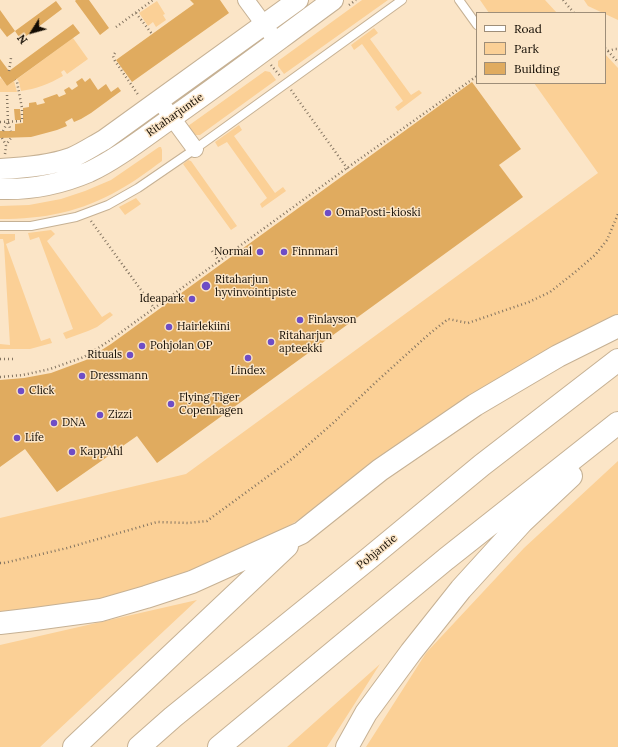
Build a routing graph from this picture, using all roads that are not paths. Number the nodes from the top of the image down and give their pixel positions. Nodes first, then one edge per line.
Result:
1 (246, 0) edge
2 (298, 0) edge
3 (333, 0) edge
4 (402, 0) edge
5 (459, 0) edge
6 (263, 24) junction
7 (476, 24) edge
8 (277, 42) junction
9 (150, 99) junction
10 (172, 118) junction
11 (194, 149) junction
12 (3, 162) edge
13 (0, 189) edge
14 (0, 226) edge
15 (618, 326) edge
16 (618, 360) edge
17 (618, 423) edge
18 (618, 431) edge
19 (301, 533) junction
20 (0, 623) edge
21 (74, 747) edge
22 (139, 747) edge
23 (219, 747) edge
24 (347, 747) edge

1 - 6 street
2 - 6 street, Ritaharjuntie
3 - 8 street, Ritaharjuntie
4 - 11 lane
5 - 7 lane
6 - 8 street
6 - 9 street, Ritaharjuntie
8 - 10 street, Ritaharjuntie
9 - 10 street
9 - 12 street, Ritaharjuntie
10 - 11 street
10 - 13 street, Ritaharjuntie
11 - 14 lane
15 - 19 highway
16 - 22 highway, Pohjantie
17 - 23 highway
18 - 24 highway
19 - 20 highway
19 - 21 highway

